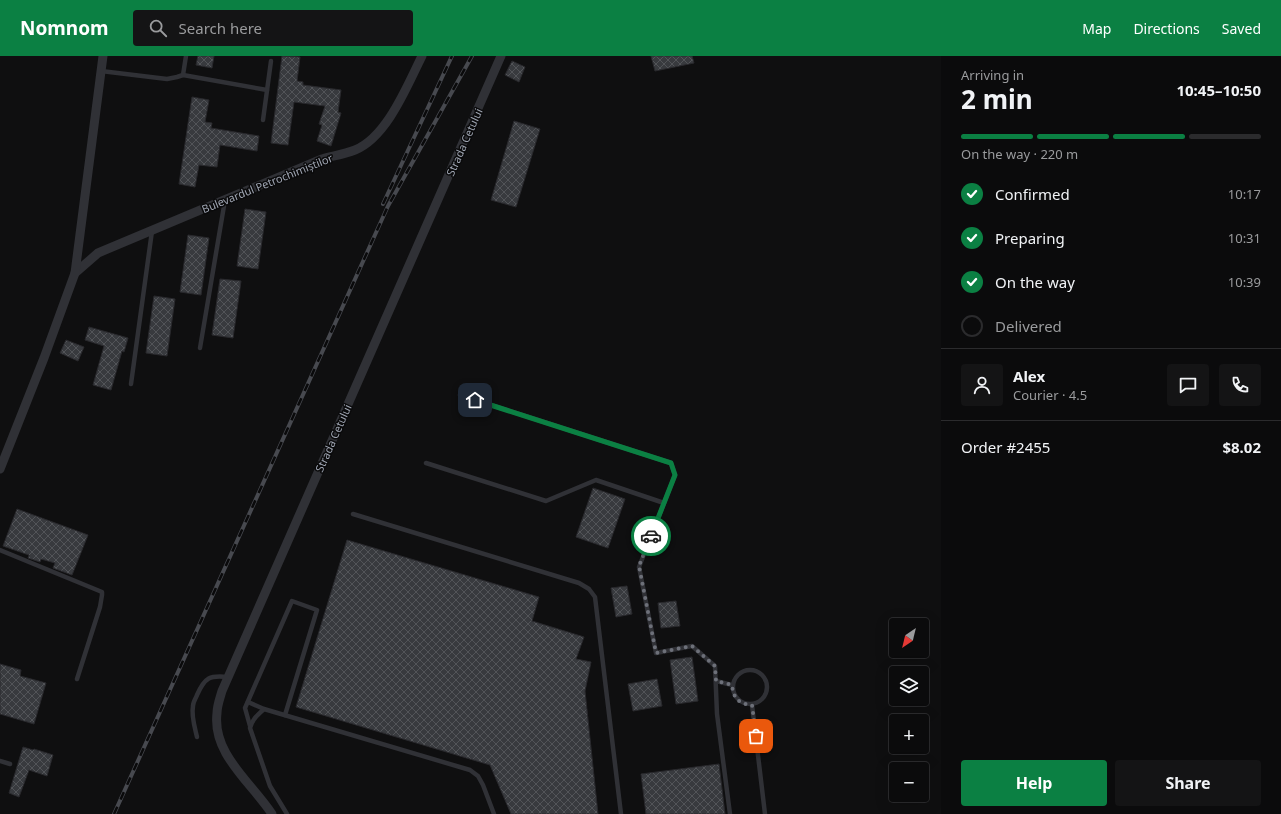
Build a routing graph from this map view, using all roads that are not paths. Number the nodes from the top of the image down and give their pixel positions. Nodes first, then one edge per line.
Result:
1 (103, 56) edge
2 (186, 56) edge
3 (422, 56) edge
4 (501, 56) edge
5 (271, 61) dead end
6 (101, 71) junction
7 (183, 75) junction
8 (267, 90) junction
9 (262, 120) dead end
10 (225, 200) junction
11 (152, 231) junction
12 (75, 273) junction
13 (200, 348) dead end
14 (131, 384) dead end
15 (460, 395) dead end
16 (426, 463) dead end
17 (0, 469) edge
18 (664, 503) junction
19 (353, 514) dead end
20 (0, 550) edge
21 (228, 677) junction
22 (77, 679) dead end
23 (716, 681) junction
24 (732, 685) junction
25 (248, 702) junction
26 (752, 705) junction
27 (264, 709) junction
28 (285, 716) junction
29 (250, 728) junction
30 (197, 737) dead end
31 (0, 761) edge
32 (10, 764) dead end
33 (272, 814) edge
34 (287, 814) edge
35 (494, 814) edge
36 (621, 814) edge
37 (730, 814) edge
38 (765, 814) edge

1 - 6 street, Bulevardul Petrochimiștilor
2 - 7 lane
3 - 10 street, Bulevardul Petrochimiștilor
4 - 21 street, Strada Cetului
5 - 8 lane
6 - 7 lane
6 - 12 street, Bulevardul Petrochimiștilor
7 - 8 lane
8 - 9 lane
10 - 11 street, Bulevardul Petrochimiștilor
10 - 13 lane
11 - 12 street, Bulevardul Petrochimiștilor
11 - 14 lane
12 - 17 street, Bulevardul Petrochimiștilor
15 - 18 lane
16 - 18 lane
18 - 23 lane
19 - 36 lane
20 - 22 lane
21 - 30 lane
21 - 33 street, Strada Cetului
23 - 24 lane
23 - 37 lane
24 - 26 lane
24 - 26 lane
25 - 27 lane
25 - 28 lane
25 - 29 lane
26 - 38 lane
27 - 28 lane
27 - 29 lane
28 - 35 lane
29 - 34 lane
31 - 32 lane

